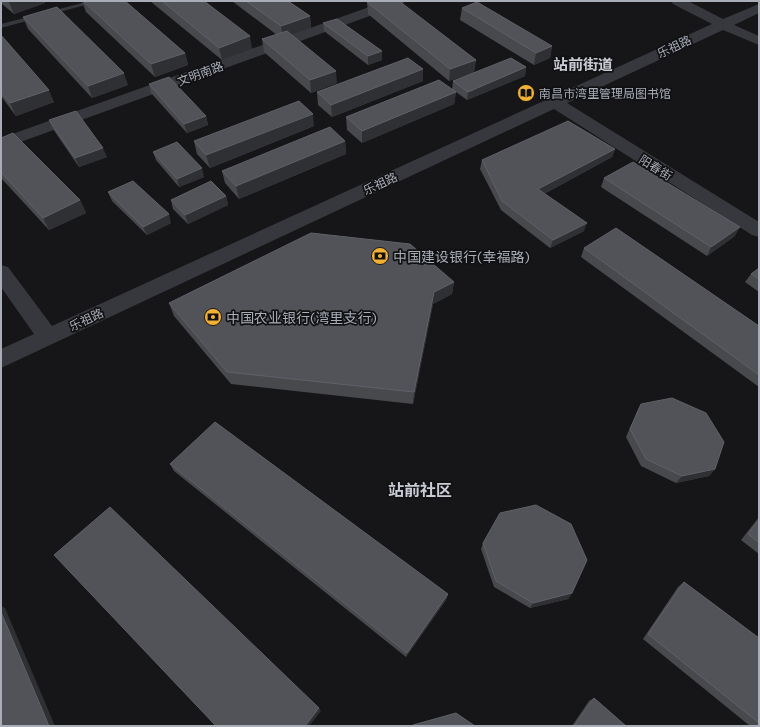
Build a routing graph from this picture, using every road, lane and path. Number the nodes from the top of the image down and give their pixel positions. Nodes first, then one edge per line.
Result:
1 (97, 1) edge
2 (398, 1) edge
3 (678, 1) edge
4 (759, 8) edge
5 (722, 24) junction
6 (1, 26) edge
7 (759, 41) edge
8 (554, 102) junction
9 (1, 144) edge
10 (759, 231) edge
11 (1, 272) edge
12 (48, 337) junction
13 (1, 359) edge

1 - 6 lane
2 - 9 street, 文明南路
3 - 5 street
4 - 5 street, 乐祖路
5 - 7 street
5 - 8 street, 乐祖路
8 - 10 street, 阳春街
8 - 12 street, 乐祖路
11 - 12 street
12 - 13 street, 乐祖路

